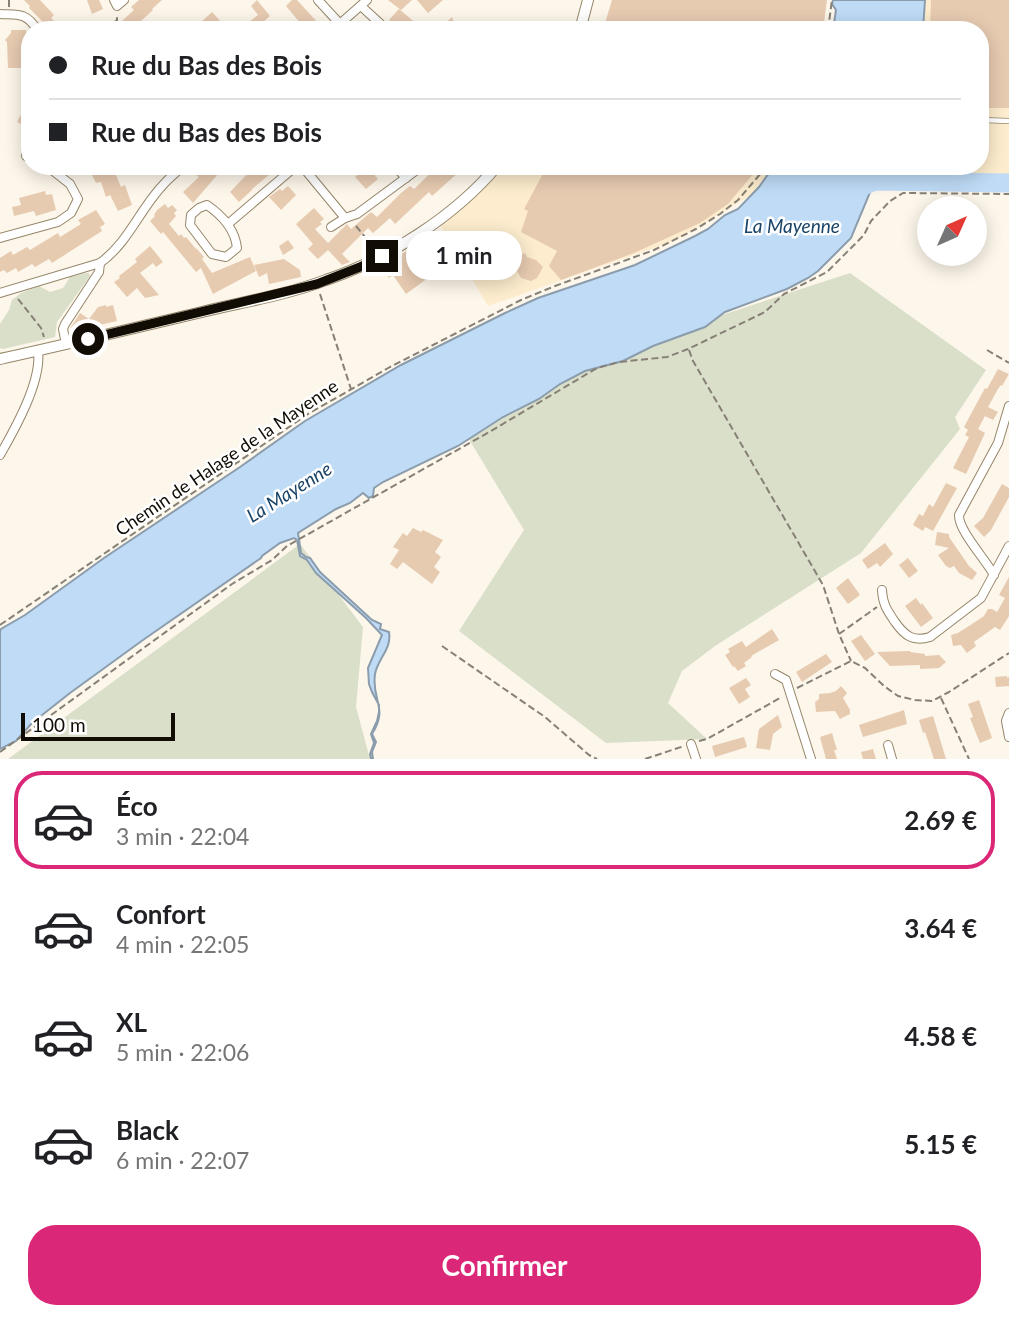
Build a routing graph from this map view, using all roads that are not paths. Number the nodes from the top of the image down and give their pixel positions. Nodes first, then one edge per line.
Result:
1 (318, 0) edge
2 (588, 0) edge
3 (364, 3) edge
4 (0, 14) edge
5 (31, 21) edge
6 (333, 21) edge
7 (344, 21) edge
8 (379, 21) edge
9 (582, 21) edge
10 (989, 120) edge
11 (1009, 121) edge
12 (59, 175) edge
13 (173, 175) edge
14 (285, 175) edge
15 (310, 175) edge
16 (403, 175) edge
17 (410, 175) edge
18 (489, 175) edge
19 (406, 178) junction
20 (347, 217) junction
21 (228, 224) junction
22 (331, 228) dead end
23 (0, 238) edge
24 (100, 263) junction
25 (0, 293) edge
26 (66, 344) junction
27 (38, 351) junction
28 (0, 359) edge
29 (1009, 406) edge
30 (0, 455) edge
31 (1009, 546) edge
32 (994, 575) junction
33 (882, 590) dead end
34 (775, 674) dead end
35 (1009, 713) edge
36 (1009, 737) edge
37 (691, 744) road end
38 (888, 746) dead end
39 (696, 759) edge
40 (811, 759) edge
41 (892, 759) edge

1 - 6 street
2 - 9 street
3 - 7 street
3 - 8 street
4 - 5 street
10 - 11 lane
12 - 23 street
13 - 24 street
14 - 21 street
15 - 20 street
16 - 19 street
17 - 19 street
18 - 26 street
19 - 20 street
20 - 22 street
21 - 21 street
24 - 25 street
24 - 26 street
26 - 27 street
27 - 28 street
27 - 30 street
29 - 32 street
31 - 32 street
32 - 33 street
34 - 40 street
35 - 36 street
37 - 39 street
38 - 41 street

